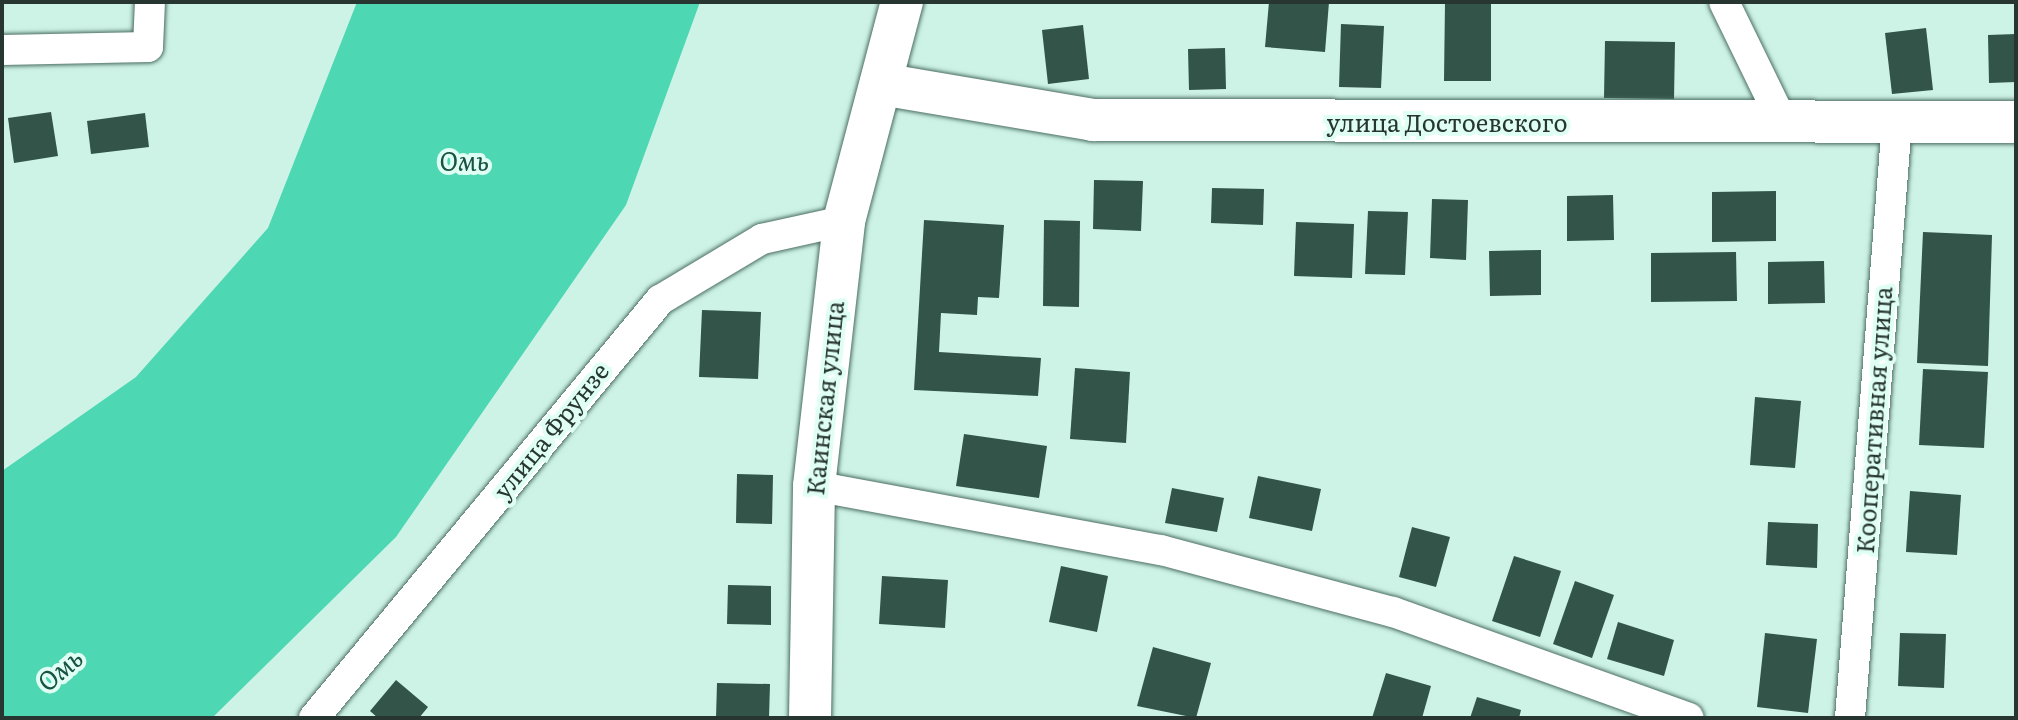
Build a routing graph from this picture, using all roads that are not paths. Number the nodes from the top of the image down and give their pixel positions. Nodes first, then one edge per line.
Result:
1 (150, 2) edge
2 (902, 2) edge
3 (1724, 2) edge
4 (2, 50) edge
5 (881, 84) junction
6 (1897, 122) junction
7 (2016, 122) edge
8 (1783, 123) junction
9 (844, 221) junction
10 (814, 486) junction
11 (314, 718) edge
12 (810, 718) edge
13 (1689, 718) edge
14 (1850, 718) edge

1 - 4 street
2 - 5 main road, Каинская улица
3 - 8 street
5 - 8 main road, улица Достоевского
5 - 9 main road, Каинская улица
6 - 7 main road, улица Достоевского
6 - 8 main road, улица Достоевского
6 - 14 street, Кооперативная улица
9 - 10 main road, Каинская улица
9 - 11 street, улица Фрунзе
10 - 12 main road, Каинская улица
10 - 13 street

